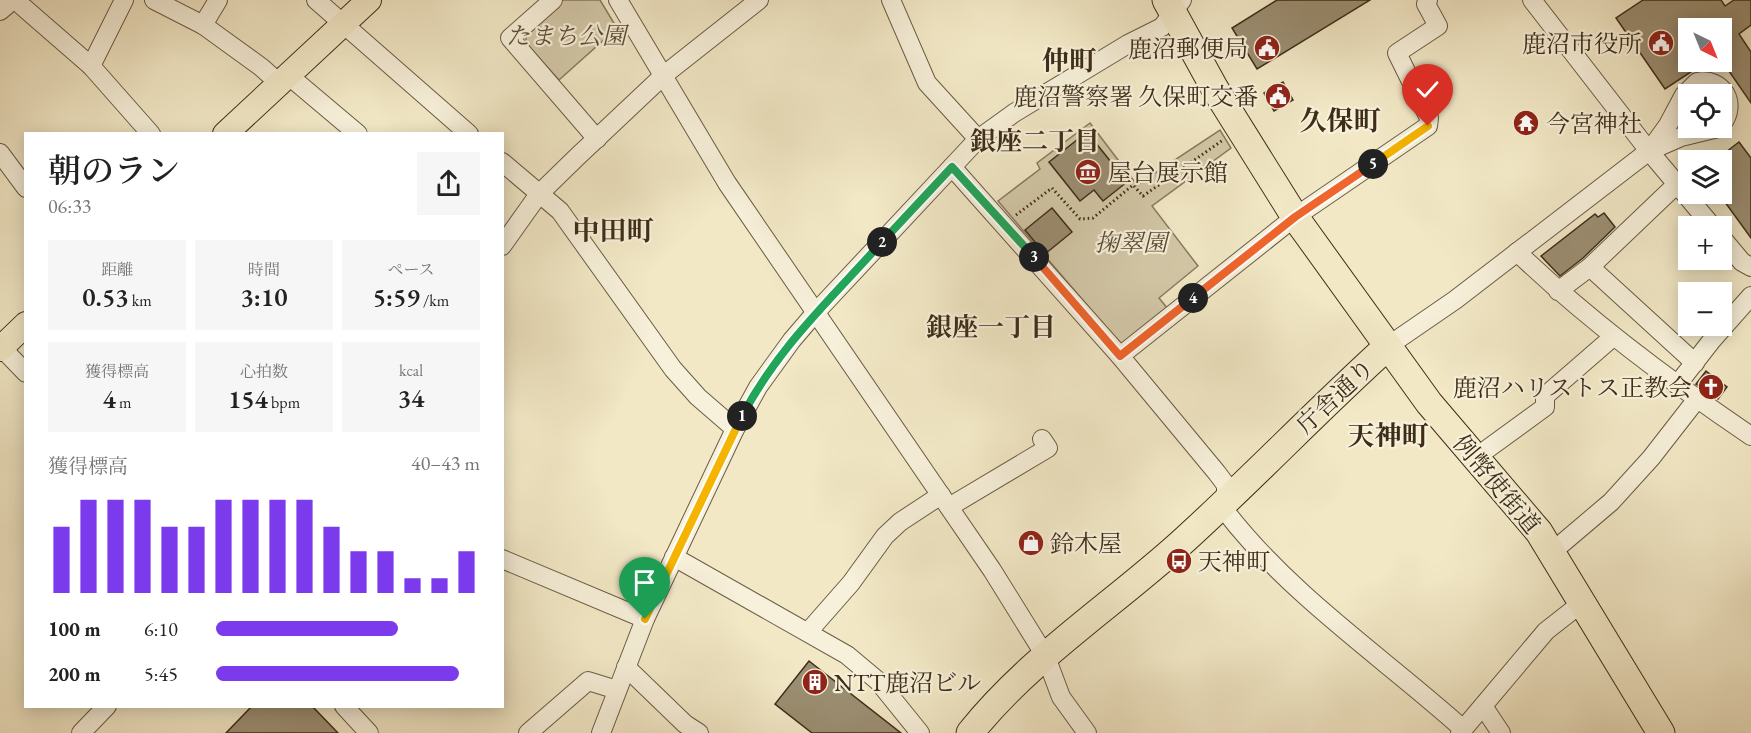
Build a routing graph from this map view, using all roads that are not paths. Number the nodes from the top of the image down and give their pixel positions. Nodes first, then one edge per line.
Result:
1 (13, 0) edge
2 (18, 0) edge
3 (124, 0) edge
4 (154, 0) edge
5 (218, 0) edge
6 (316, 0) edge
7 (369, 0) edge
8 (553, 0) edge
9 (618, 0) edge
10 (759, 0) edge
11 (891, 0) edge
12 (1428, 0) edge
13 (1532, 0) edge
14 (1173, 4) edge
15 (0, 11) edge
16 (343, 24) junction
17 (203, 25) junction
18 (91, 66) junction
19 (664, 75) junction
20 (284, 79) junction
21 (1696, 84) edge
22 (1715, 84) edge
23 (1678, 107) edge
24 (149, 132) edge
25 (227, 132) edge
26 (355, 132) edge
27 (467, 132) edge
28 (1679, 138) edge
29 (597, 139) junction
30 (978, 139) junction
31 (1649, 152) junction
32 (0, 153) edge
33 (504, 164) edge
34 (952, 167) junction
35 (1677, 184) junction
36 (24, 186) edge
37 (539, 194) junction
38 (1704, 216) edge
39 (1295, 217) junction
40 (504, 243) edge
41 (1732, 250) edge
42 (1517, 252) junction
43 (1590, 267) junction
44 (1751, 267) edge
45 (1558, 291) junction
46 (1751, 296) edge
47 (816, 312) junction
48 (24, 326) edge
49 (1613, 337) junction
50 (1388, 346) junction
51 (0, 347) edge
52 (1120, 356) junction
53 (1695, 363) junction
54 (24, 371) edge
55 (1677, 385) junction
56 (1697, 399) junction
57 (735, 429) junction
58 (1751, 436) edge
59 (1042, 439) dead end
60 (1475, 458) junction
61 (1226, 499) junction
62 (945, 501) junction
63 (1552, 552) junction
64 (674, 557) junction
65 (504, 560) edge
66 (1583, 602) junction
67 (645, 619) junction
68 (808, 632) junction
69 (1046, 657) junction
70 (626, 667) junction
71 (617, 690) junction
72 (1482, 706) junction
73 (105, 708) edge
74 (346, 708) edge
75 (1462, 731) edge
76 (81, 733) edge
77 (369, 733) edge
78 (528, 733) edge
79 (601, 733) edge
80 (699, 733) edge
81 (920, 733) edge
82 (970, 733) edge
83 (1087, 733) edge
84 (1502, 733) edge
85 (1661, 733) edge

1 - 15 street
2 - 18 street
3 - 18 street
4 - 17 street
5 - 17 street
6 - 16 street
7 - 16 main road
8 - 29 street
9 - 19 street
10 - 19 street
11 - 30 street
12 - 39 street
13 - 31 street
14 - 30 street
14 - 39 highway, 例幣使街道
16 - 20 main road
16 - 27 street
17 - 20 street
18 - 24 street
19 - 29 street
19 - 47 street
20 - 25 main road
20 - 26 street
21 - 22 street
23 - 31 street
28 - 31 street
29 - 37 street
30 - 34 street
31 - 35 street
31 - 42 street, 庁舎通り
32 - 36 street
33 - 37 street
34 - 47 street
34 - 52 street
35 - 38 street
35 - 43 street
37 - 40 street
37 - 57 street
39 - 50 highway, 例幣使街道
39 - 52 street
41 - 44 street
42 - 45 street
42 - 50 street, 庁舎通り
43 - 45 street
43 - 53 street
45 - 49 street
46 - 53 street
47 - 57 street
47 - 62 street
48 - 51 main road
49 - 55 street
49 - 60 street
50 - 60 highway, 例幣使街道
50 - 61 highway, 庁舎通り
51 - 54 street
52 - 61 street
53 - 55 street
55 - 56 street
56 - 58 street
56 - 63 street
57 - 64 street
59 - 62 street
60 - 63 highway, 例幣使街道
61 - 69 highway, 庁舎通り
61 - 75 street
62 - 68 street
62 - 69 street
63 - 66 highway, 例幣使街道
64 - 67 street
64 - 68 street
65 - 67 street
66 - 72 street
66 - 85 highway, 例幣使街道
67 - 70 street
68 - 81 street
69 - 82 highway, 庁舎通り
69 - 83 street
70 - 71 street
70 - 80 street
71 - 78 street
71 - 79 street
72 - 75 street
72 - 84 street
73 - 76 street
74 - 77 street

